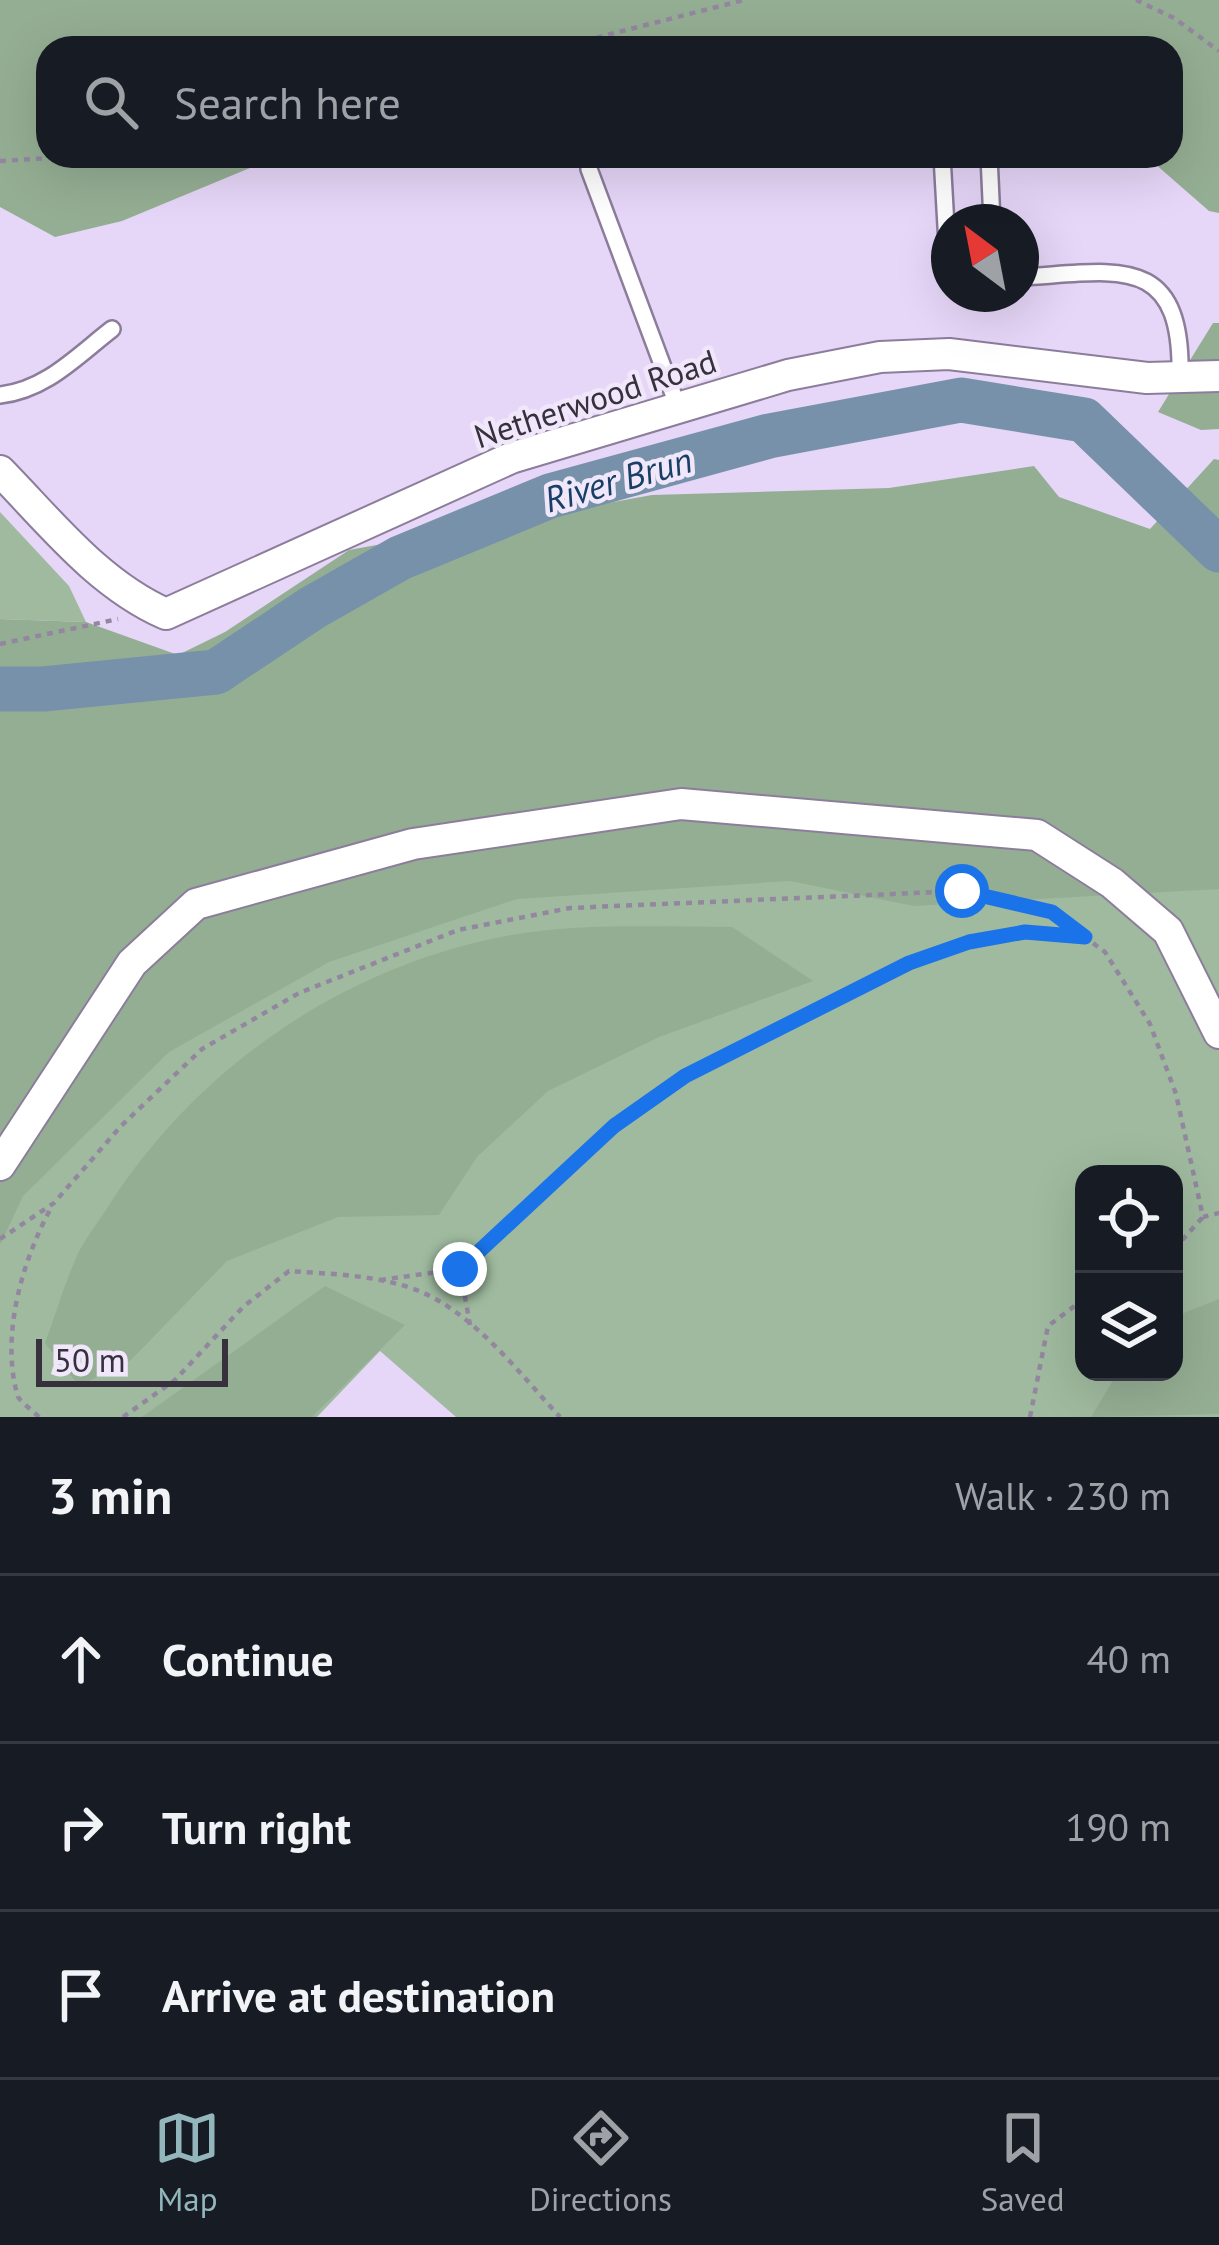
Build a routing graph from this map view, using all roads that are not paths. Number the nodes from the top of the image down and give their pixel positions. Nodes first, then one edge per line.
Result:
1 (943, 168) edge
2 (990, 168) edge
3 (589, 169) dead end
4 (945, 204) edge
5 (991, 204) edge
6 (1039, 276) edge
7 (112, 329) dead end
8 (1219, 376) edge
9 (1180, 377) junction
10 (0, 395) edge
11 (678, 407) junction
12 (0, 471) edge
13 (1219, 1033) edge
14 (0, 1166) edge

1 - 4 lane
2 - 5 lane
3 - 11 lane
6 - 9 lane
7 - 10 lane
8 - 9 street, Netherwood Road
9 - 11 street, Netherwood Road
11 - 12 street, Netherwood Road
13 - 14 street

